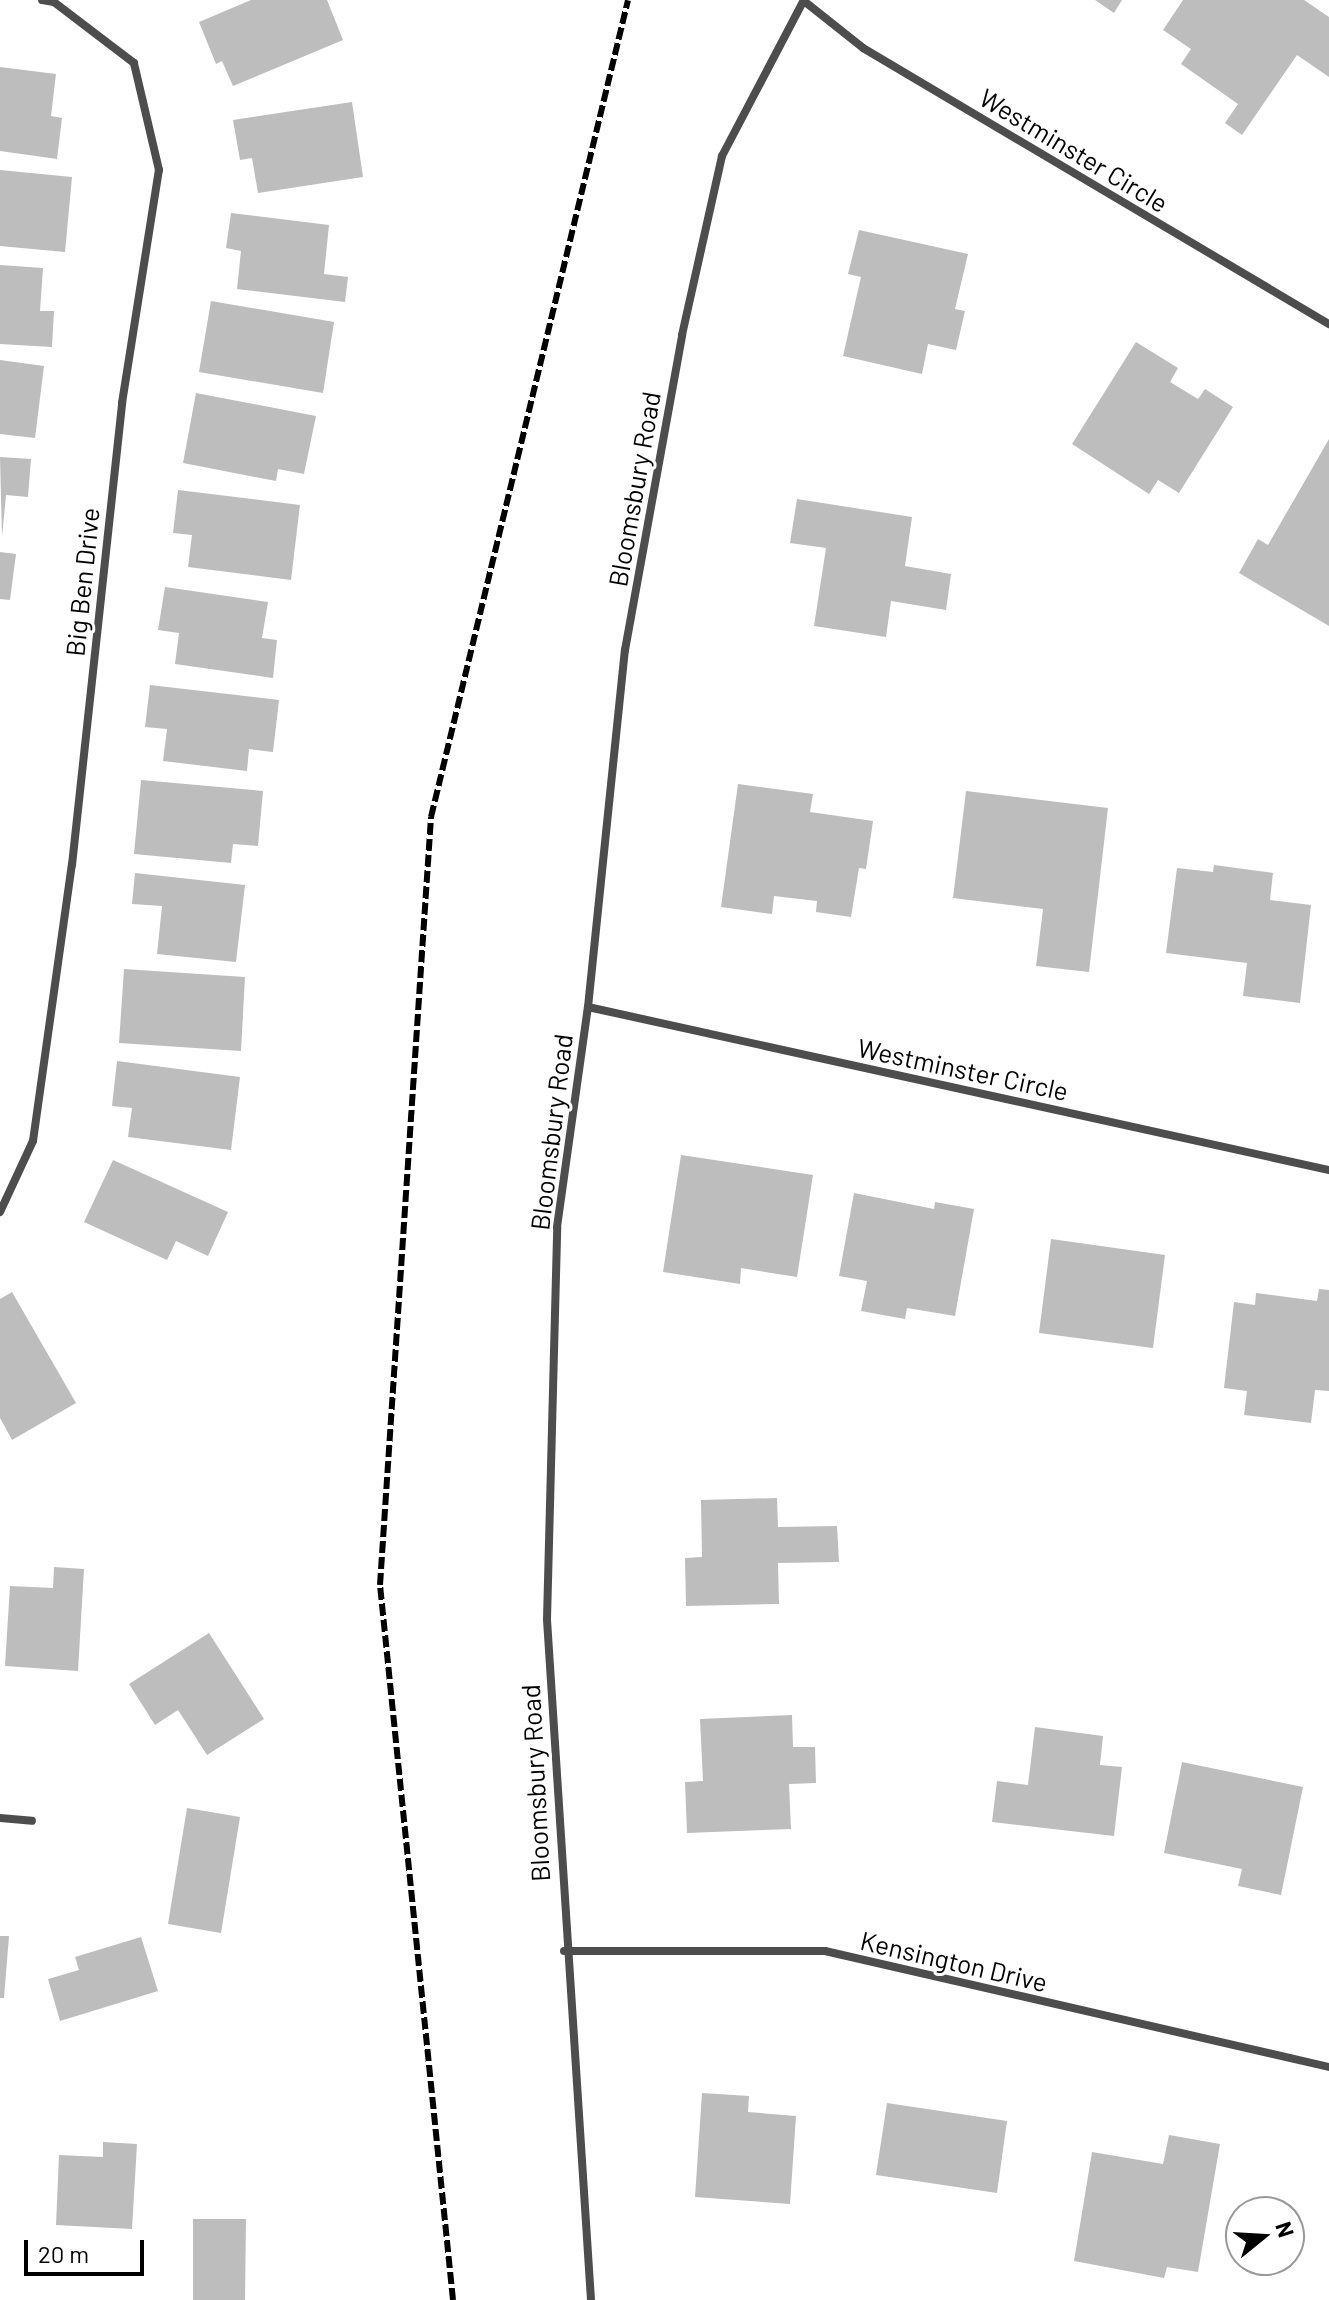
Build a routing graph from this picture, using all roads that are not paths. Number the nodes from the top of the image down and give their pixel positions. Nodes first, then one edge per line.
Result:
1 (42, 0) edge
2 (804, 0) edge
3 (1329, 324) edge
4 (588, 1007) junction
5 (1329, 1170) edge
6 (0, 1212) edge
7 (0, 1818) edge
8 (32, 1821) dead end
9 (564, 1951) junction
10 (1329, 2067) edge
11 (591, 2300) edge

1 - 6 street, Big Ben Drive
2 - 3 street, Westminster Circle
2 - 4 street, Bloomsbury Road
4 - 5 street, Westminster Circle
4 - 9 street, Bloomsbury Road
7 - 8 street
9 - 10 street, Kensington Drive
9 - 11 street, Bloomsbury Road

